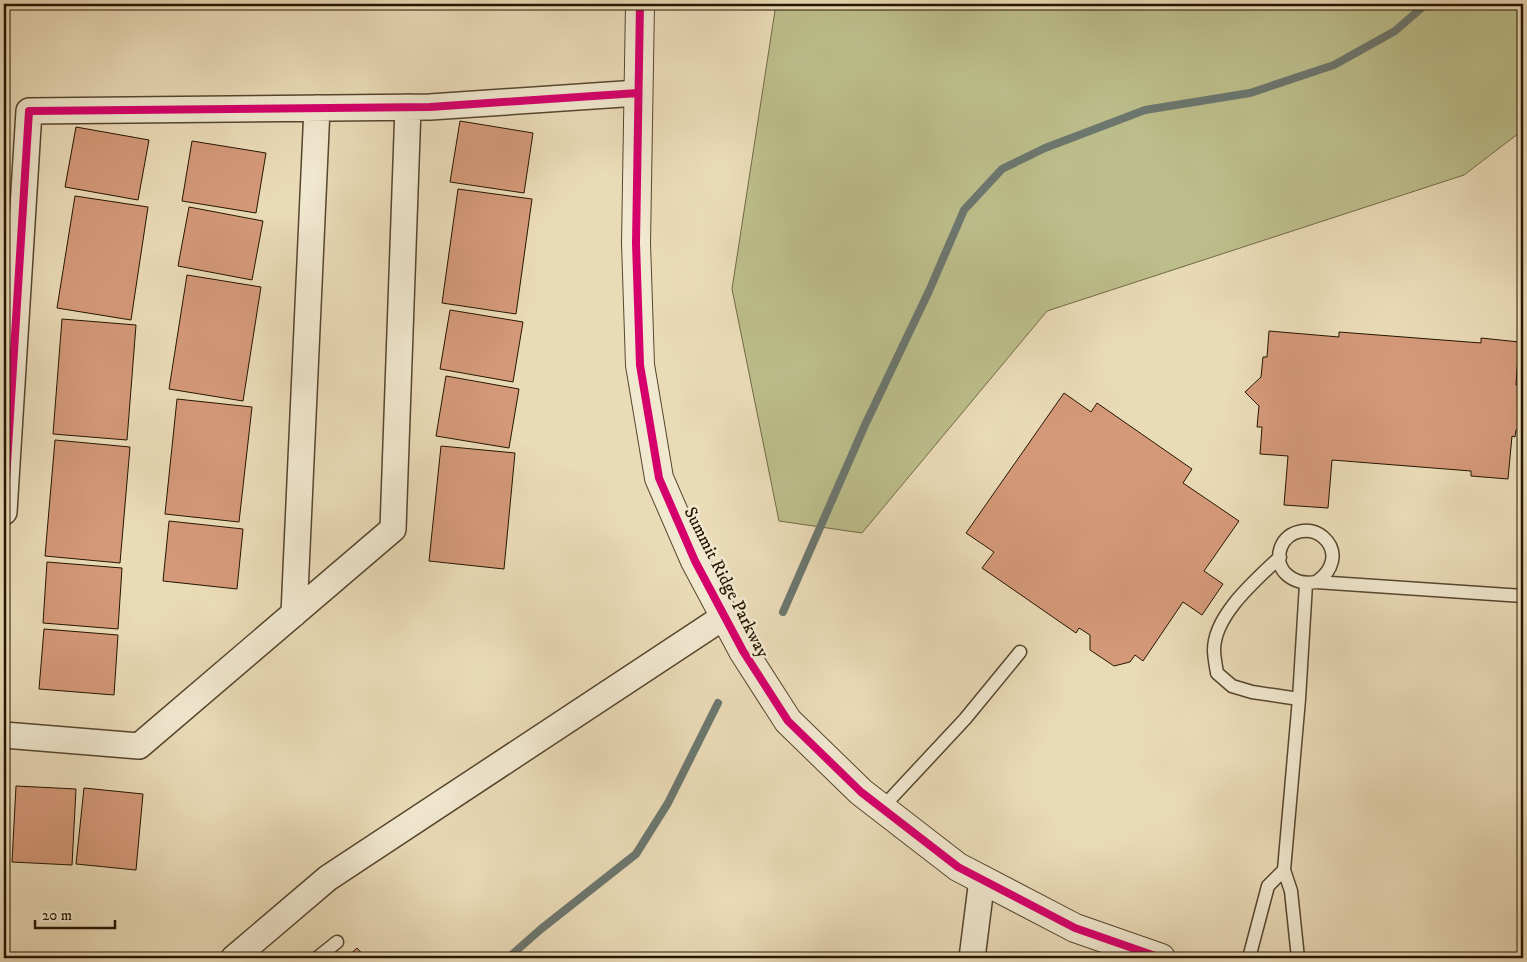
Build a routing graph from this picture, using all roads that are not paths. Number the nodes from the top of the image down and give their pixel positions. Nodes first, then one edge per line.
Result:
1 (640, 4) edge
2 (638, 92) junction
3 (408, 107) junction
4 (317, 108) junction
5 (4, 512) edge
6 (1280, 557) junction
7 (1311, 583) junction
8 (1523, 596) edge
9 (294, 614) junction
10 (725, 616) junction
11 (1020, 652) dead end
12 (1299, 699) junction
13 (4, 735) edge
14 (882, 808) junction
15 (1284, 870) junction
16 (982, 879) junction
17 (337, 942) dead end
18 (234, 958) edge
19 (317, 958) edge
20 (972, 958) edge
21 (1161, 958) edge
22 (1249, 958) edge
23 (1298, 958) edge

1 - 2 street, Summit Ridge Parkway
2 - 3 street
2 - 10 street, Summit Ridge Parkway
3 - 4 street
3 - 9 street
4 - 5 street
4 - 9 street
6 - 7 lane
6 - 7 lane
6 - 12 lane
7 - 8 lane
7 - 12 lane
9 - 13 street
10 - 14 street, Summit Ridge Parkway
10 - 18 street
11 - 14 lane
12 - 15 lane
14 - 16 street, Summit Ridge Parkway
15 - 22 lane
15 - 23 lane
16 - 20 street
16 - 21 street, Summit Ridge Parkway
17 - 19 lane

